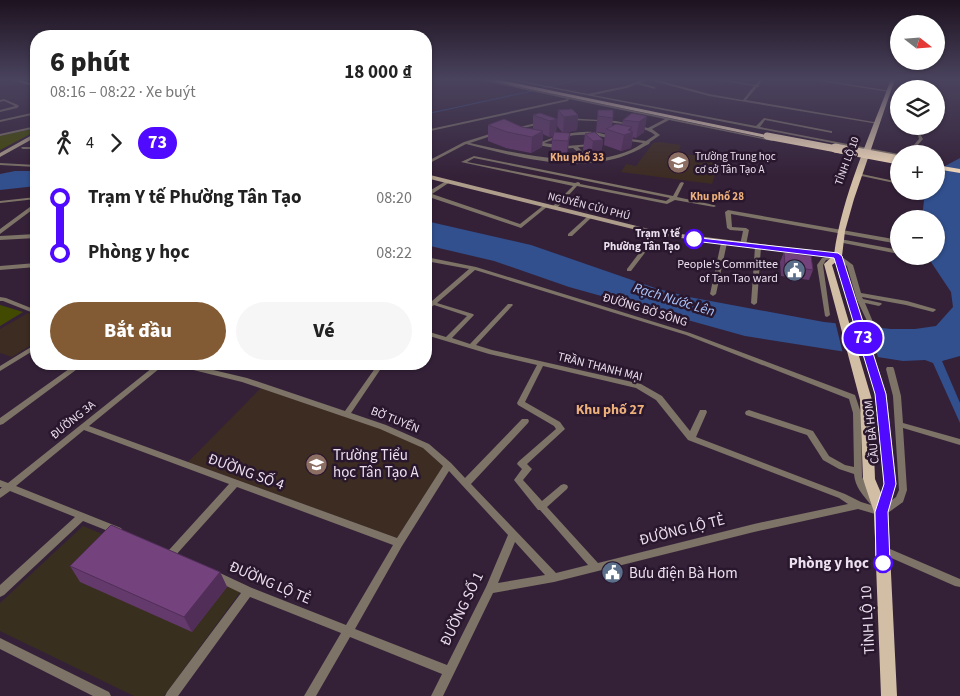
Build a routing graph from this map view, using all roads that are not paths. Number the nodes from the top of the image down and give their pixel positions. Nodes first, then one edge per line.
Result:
1 (514, 111) edge
2 (638, 111) edge
3 (651, 111) edge
4 (662, 111) edge
5 (811, 111) edge
6 (882, 111) edge
7 (30, 114) edge
8 (668, 119) junction
9 (560, 120) edge
10 (0, 121) edge
11 (542, 122) edge
12 (878, 123) junction
13 (30, 128) edge
14 (516, 128) junction
15 (757, 128) junction
16 (650, 129) junction
17 (432, 130) edge
18 (509, 130) edge
19 (502, 131) edge
20 (525, 132) edge
21 (831, 132) dead end
22 (0, 134) edge
23 (540, 137) edge
24 (612, 137) junction
25 (30, 138) edge
26 (548, 140) junction
27 (531, 142) edge
28 (604, 142) edge
29 (465, 143) junction
30 (648, 143) junction
31 (30, 144) edge
32 (538, 144) junction
33 (598, 144) edge
34 (589, 145) junction
35 (575, 147) junction
36 (23, 148) junction
37 (30, 148) edge
38 (866, 153) junction
39 (0, 155) edge
40 (890, 157) edge
41 (890, 157) edge
42 (890, 157) edge
43 (432, 161) edge
44 (590, 161) junction
45 (0, 162) edge
46 (496, 162) junction
47 (30, 165) edge
48 (945, 165) edge
49 (489, 167) junction
50 (532, 169) junction
51 (960, 169) edge
52 (526, 174) junction
53 (859, 174) junction
54 (432, 178) edge
55 (582, 180) junction
56 (890, 181) edge
57 (448, 182) junction
58 (682, 184) dead end
59 (576, 185) junction
60 (620, 187) junction
61 (432, 192) edge
62 (614, 192) junction
63 (432, 195) edge
64 (674, 198) junction
65 (30, 199) edge
66 (0, 202) edge
67 (546, 206) junction
68 (714, 206) dead end
69 (554, 208) junction
70 (30, 210) edge
71 (590, 217) junction
72 (841, 231) junction
73 (0, 232) edge
74 (657, 233) junction
75 (570, 235) dead end
76 (30, 236) edge
77 (0, 238) edge
78 (890, 240) edge
79 (840, 241) junction
80 (724, 243) junction
81 (743, 245) junction
82 (758, 247) junction
83 (890, 250) edge
84 (432, 260) edge
85 (839, 260) junction
86 (30, 266) edge
87 (0, 268) edge
88 (474, 268) junction
89 (629, 270) dead end
90 (713, 294) dead end
91 (859, 297) junction
92 (0, 299) edge
93 (434, 303) joint
94 (754, 303) dead end
95 (879, 304) dead end
96 (510, 305) dead end
97 (30, 310) edge
98 (933, 310) dead end
99 (827, 315) dead end
100 (870, 322) dead end
101 (432, 335) edge
102 (447, 339) junction
103 (472, 346) junction
104 (30, 350) edge
105 (541, 364) junction
106 (0, 369) edge
107 (890, 369) dead end
108 (72, 370) edge
109 (154, 370) edge
110 (204, 370) edge
111 (377, 370) edge
112 (704, 412) dead end
113 (749, 413) dead end
114 (346, 414) junction
115 (525, 421) dead end
116 (0, 422) edge
117 (898, 424) junction
118 (83, 427) junction
119 (691, 438) junction
120 (959, 442) edge
121 (448, 466) junction
122 (858, 472) junction
123 (869, 479) joint
124 (235, 483) junction
125 (5, 484) edge
126 (465, 484) junction
127 (890, 484) joint
128 (564, 487) dead end
129 (0, 494) edge
130 (858, 505) junction
131 (541, 507) junction
132 (881, 512) junction
133 (82, 516) junction
134 (127, 535) edge
135 (513, 536) junction
136 (399, 542) junction
137 (883, 550) junction
138 (171, 554) edge
139 (596, 567) junction
140 (206, 570) edge
141 (554, 578) junction
142 (960, 583) edge
143 (490, 589) junction
144 (0, 592) edge
145 (248, 592) junction
146 (347, 631) junction
147 (0, 643) edge
148 (448, 671) junction
149 (105, 696) edge
150 (171, 696) edge
151 (310, 696) edge
152 (437, 696) edge
153 (889, 696) edge

1 - 17 street
2 - 8 street
3 - 40 highway, bridge
4 - 15 street
5 - 12 street
6 - 12 main road, TỈNH LỘ 10
7 - 10 street
8 - 16 street
8 - 38 street
9 - 16 street
11 - 14 street
12 - 38 main road, TỈNH LỘ 10
13 - 22 street
14 - 18 street
14 - 20 street
15 - 21 street
15 - 38 street
16 - 30 street
19 - 29 street
23 - 26 street
24 - 26 street
24 - 28 street
24 - 30 street
25 - 39 main road
26 - 32 street
26 - 34 street
27 - 32 street
29 - 43 street
29 - 44 street
30 - 44 street
31 - 36 main road
32 - 35 street
33 - 34 street
34 - 35 street
35 - 44 street
36 - 37 street
36 - 45 main road
38 - 41 street
38 - 42 street
38 - 53 main road, TỈNH LỘ 10
45 - 47 street
46 - 49 street
46 - 49 street
46 - 50 street
48 - 51 highway
49 - 52 street
50 - 52 street
50 - 55 street
52 - 59 street
53 - 56 street
53 - 72 main road, TỈNH LỘ 10
54 - 57 main road, NGUYỄN CỬU PHÚ
55 - 59 street
55 - 60 street
57 - 61 street
57 - 67 main road, NGUYỄN CỬU PHÚ
58 - 64 street
59 - 62 street
59 - 69 street
60 - 62 street
60 - 64 street
62 - 64 street
63 - 67 street
64 - 68 street
65 - 66 street
67 - 69 main road, NGUYỄN CỬU PHÚ
69 - 71 main road, NGUYỄN CỬU PHÚ
70 - 73 street
71 - 74 main road, NGUYỄN CỬU PHÚ
71 - 75 street
72 - 78 street
72 - 79 main road, TỈNH LỘ 10
72 - 81 street
74 - 80 main road, NGUYỄN CỬU PHÚ
74 - 89 street
76 - 77 street
79 - 83 street
79 - 85 main road, TỈNH LỘ 10
80 - 81 main road, NGUYỄN CỬU PHÚ
80 - 90 street
81 - 82 main road, NGUYỄN CỬU PHÚ
82 - 85 main road, NGUYỄN CỬU PHÚ
82 - 94 street
84 - 88 street, ĐƯỜNG BỜ SÔNG
85 - 91 street
85 - 99 street
85 - 123 main road, CẦU BÀ HOM
85 - 127 main road, CẦU BÀ HOM
86 - 87 street
88 - 93 street
88 - 122 street, ĐƯỜNG BỜ SÔNG
91 - 95 street
91 - 98 street
91 - 100 street
92 - 97 street
93 - 102 street
96 - 103 street
101 - 102 street, TRẦN THANH MẠI
102 - 103 street, TRẦN THANH MẠI
103 - 105 street, TRẦN THANH MẠI
104 - 106 street
105 - 119 street, TRẦN THANH MẠI
105 - 131 street
107 - 117 street
108 - 116 street
109 - 118 street, ĐƯỜNG 3A
110 - 114 street, BỜ TUYẾN
111 - 114 street
112 - 119 street
113 - 122 street
114 - 121 street, BỜ TUYẾN
115 - 126 street
117 - 120 street
117 - 132 street
118 - 124 street, ĐƯỜNG SỐ 4
118 - 125 street, ĐƯỜNG 3A
119 - 130 street
121 - 126 street, BỜ TUYẾN
121 - 136 street
122 - 132 street
123 - 132 main road, TỈNH LỘ 10
124 - 136 street, ĐƯỜNG SỐ 4
124 - 138 street
125 - 129 street, ĐƯỜNG 3A
125 - 133 street
126 - 135 street, BỜ TUYẾN
127 - 132 main road, TỈNH LỘ 10
128 - 131 street
130 - 132 street, ĐƯỜNG LỘ TẺ
130 - 139 street, ĐƯỜNG LỘ TẺ
131 - 139 street
132 - 137 main road, TỈNH LỘ 10
133 - 134 street
133 - 144 street
135 - 141 street, BỜ TUYẾN
135 - 143 street, ĐƯỜNG SỐ 1
136 - 146 street
137 - 142 street
137 - 153 main road, TỈNH LỘ 10
139 - 141 street, ĐƯỜNG LỘ TẺ
140 - 145 street, ĐƯỜNG LỘ TẺ
141 - 143 street, ĐƯỜNG LỘ TẺ
143 - 148 street, ĐƯỜNG SỐ 1
145 - 146 street, ĐƯỜNG LỘ TẺ
145 - 150 street
146 - 148 street, ĐƯỜNG LỘ TẺ
146 - 151 street
147 - 149 street
148 - 152 street, ĐƯỜNG SỐ 1

